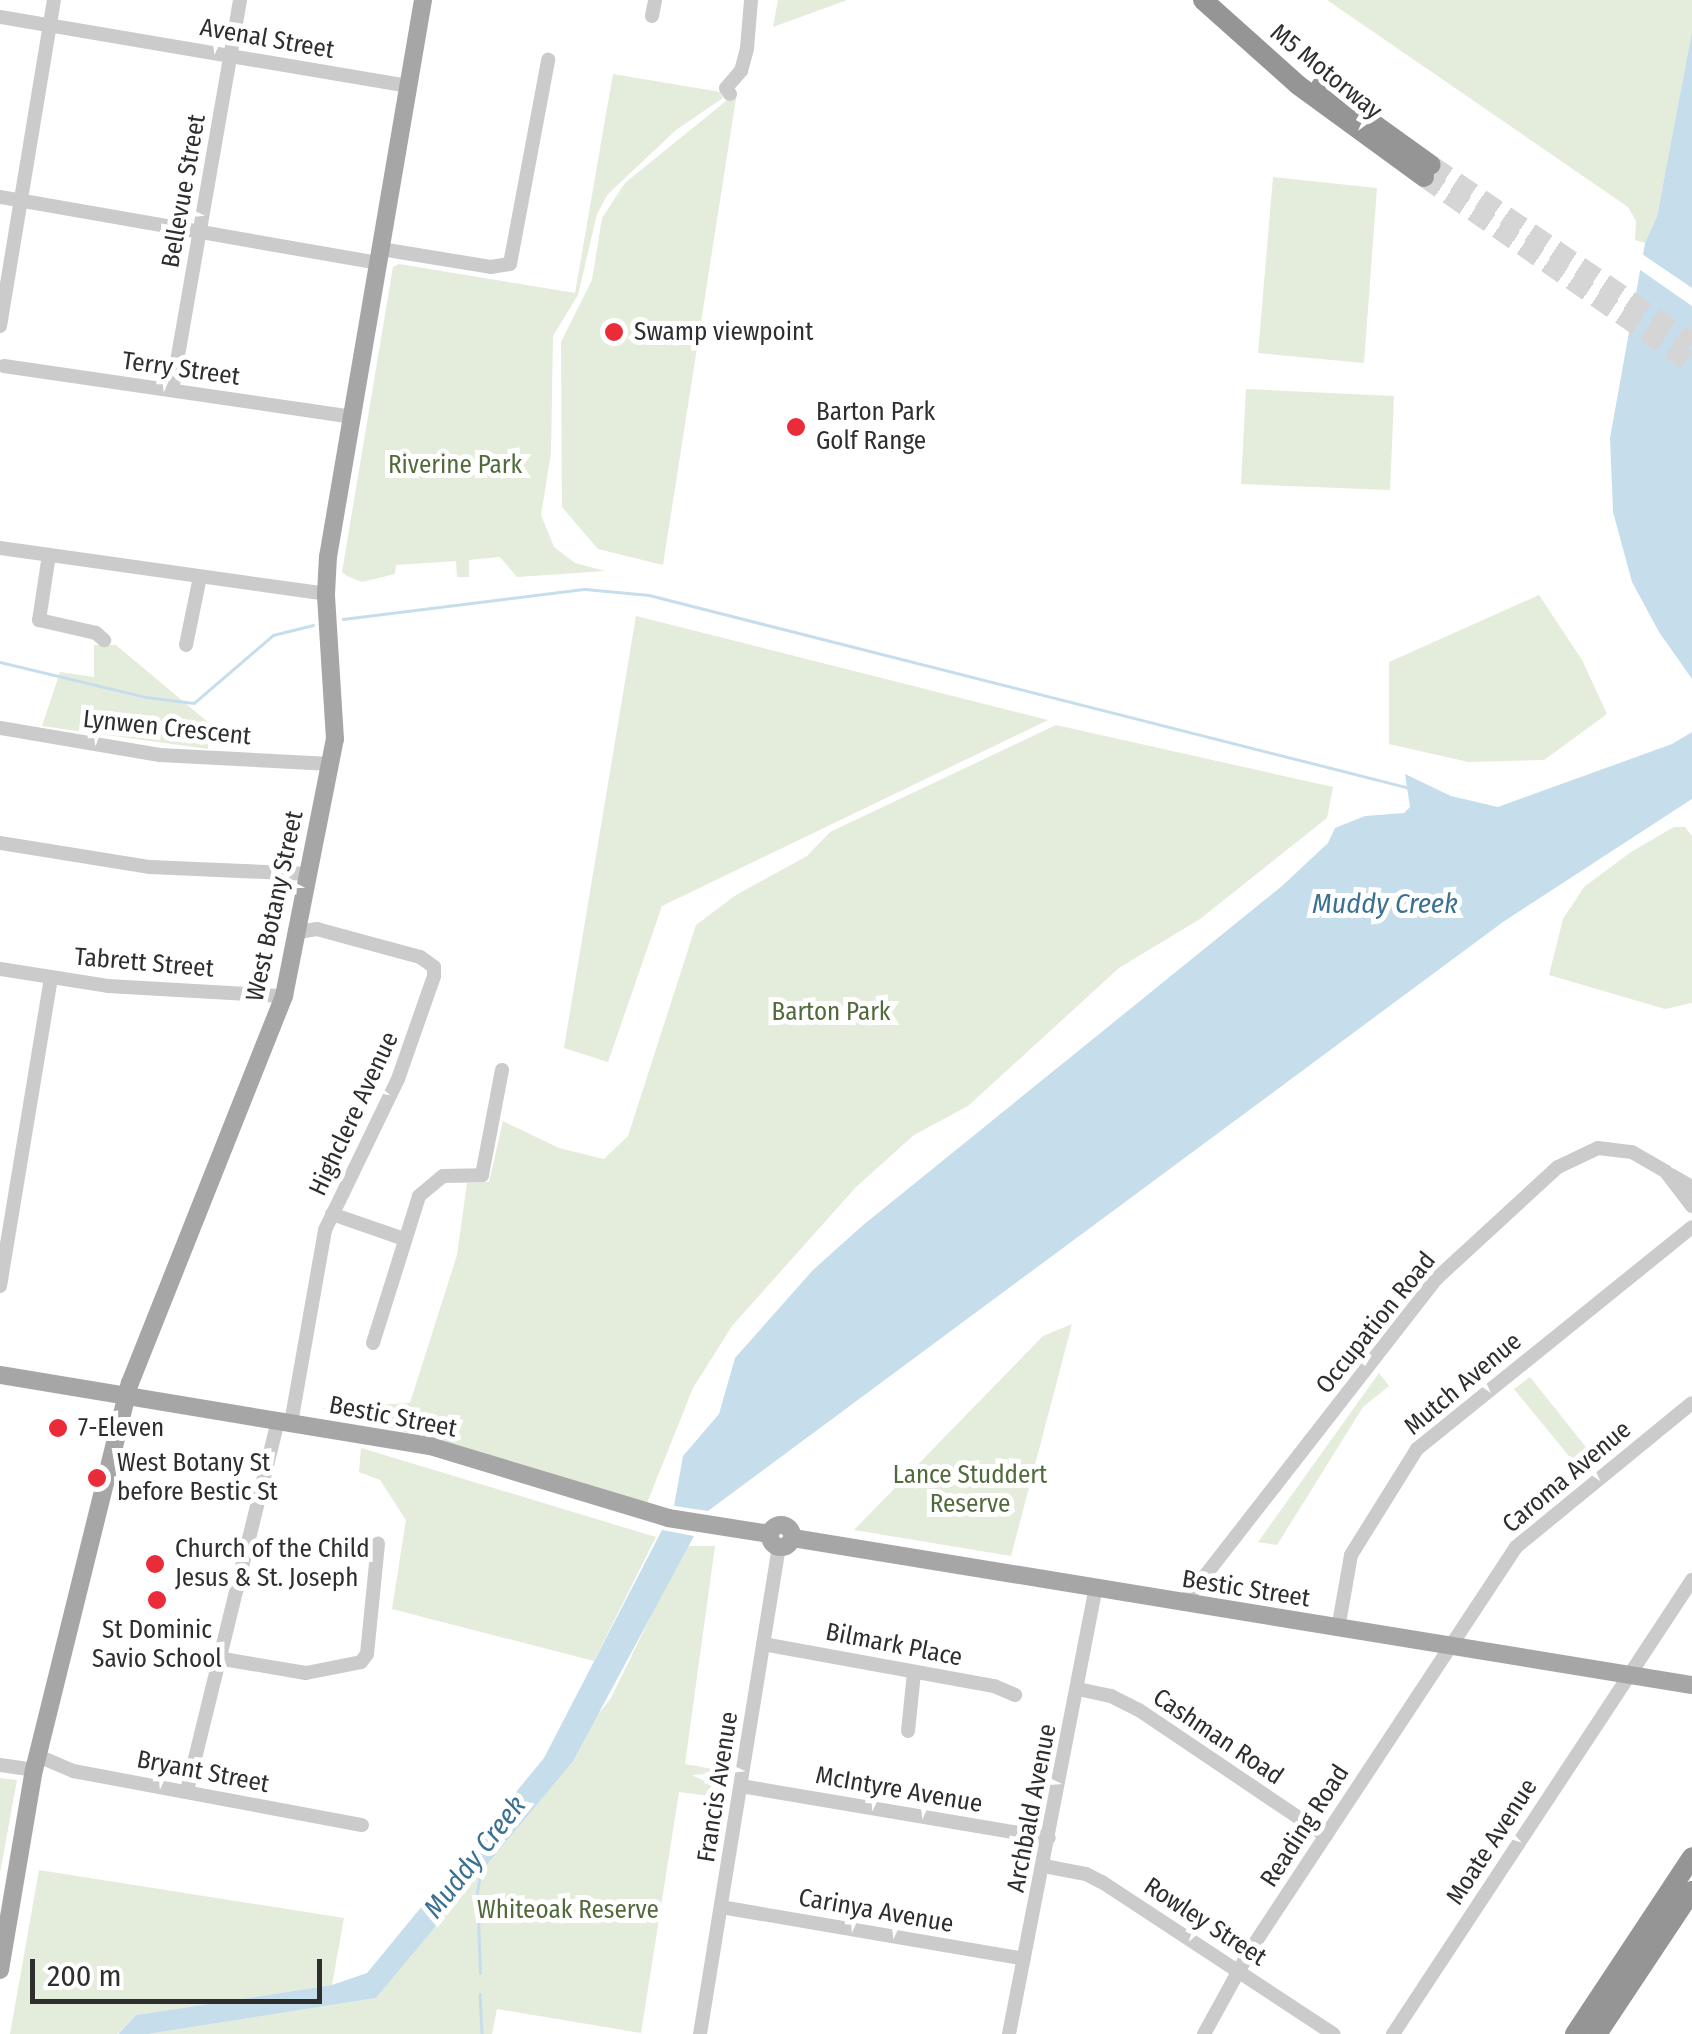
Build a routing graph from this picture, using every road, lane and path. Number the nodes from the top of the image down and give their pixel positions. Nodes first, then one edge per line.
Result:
1 (54, 0) edge
2 (240, 0) edge
3 (423, 0) edge
4 (655, 0) edge
5 (751, 0) edge
6 (1203, 0) edge
7 (1222, 0) edge
8 (652, 16) dead end
9 (0, 17) edge
10 (49, 25) junction
11 (230, 56) junction
12 (548, 60) dead end
13 (408, 86) junction
14 (730, 94) dead end
15 (0, 196) edge
16 (20, 201) junction
17 (199, 232) junction
18 (380, 256) junction
19 (0, 326) edge
20 (1, 365) edge
21 (172, 390) junction
22 (352, 417) junction
23 (0, 548) edge
24 (49, 555) junction
25 (200, 577) junction
26 (326, 594) junction
27 (104, 640) dead end
28 (186, 645) dead end
29 (0, 728) edge
30 (331, 764) junction
31 (0, 843) edge
32 (309, 874) junction
33 (298, 932) junction
34 (0, 969) edge
35 (52, 977) junction
36 (284, 996) junction
37 (502, 1070) dead end
38 (1666, 1172) junction
39 (1692, 1186) edge
40 (1692, 1206) edge
41 (332, 1214) junction
42 (1692, 1227) edge
43 (404, 1239) junction
44 (0, 1286) edge
45 (373, 1343) dead end
46 (0, 1375) edge
47 (126, 1395) junction
48 (1692, 1403) edge
49 (285, 1422) junction
50 (780, 1539) junction
51 (378, 1544) dead end
52 (1692, 1580) edge
53 (1095, 1590) junction
54 (1184, 1604) junction
55 (1338, 1629) junction
56 (764, 1644) junction
57 (1450, 1646) junction
58 (223, 1659) junction
59 (914, 1674) junction
60 (1628, 1675) junction
61 (1692, 1686) edge
62 (1078, 1690) junction
63 (1015, 1695) dead end
64 (908, 1731) dead end
65 (36, 1763) junction
66 (0, 1765) edge
67 (741, 1786) junction
68 (187, 1791) junction
69 (362, 1825) dead end
70 (1326, 1836) junction
71 (1050, 1838) junction
72 (1692, 1857) edge
73 (1044, 1866) junction
74 (1692, 1891) edge
75 (721, 1907) junction
76 (1024, 1959) junction
77 (0, 1970) edge
78 (1238, 1970) junction
79 (700, 2034) edge
80 (1009, 2034) edge
81 (1204, 2034) edge
82 (1332, 2034) edge
83 (1392, 2034) edge
84 (1575, 2034) edge
85 (1597, 2034) edge

1 - 10 street
2 - 11 street, Bellevue Street
3 - 13 main road, West Botany Street
4 - 8 street
5 - 14 street
6 - 7 highway, M5 Motorway
9 - 10 street, Avenal Street
10 - 11 street, Avenal Street
10 - 16 street
11 - 13 street, Avenal Street
11 - 17 street, Bellevue Street
12 - 18 street
13 - 18 main road, West Botany Street
15 - 16 street
16 - 17 street
16 - 19 street
17 - 18 street
17 - 21 street, Bellevue Street
18 - 22 main road, West Botany Street
20 - 21 street, Terry Street
21 - 22 street, Terry Street
22 - 26 main road, West Botany Street
23 - 24 street
24 - 25 street
24 - 27 street
25 - 26 street
25 - 28 street
26 - 30 main road, West Botany Street
29 - 30 street, Lynwen Crescent
30 - 32 main road, West Botany Street
31 - 32 street
32 - 33 main road, West Botany Street
33 - 36 main road, West Botany Street
33 - 41 street, Highclere Avenue
34 - 35 street, Tabrett Street
35 - 36 street, Tabrett Street
35 - 44 street
36 - 47 main road, West Botany Street
37 - 43 street
38 - 39 street
38 - 40 street, Occupation Road
38 - 54 street, Occupation Road
41 - 43 street
41 - 49 street, Highclere Avenue
42 - 55 street, Mutch Avenue
43 - 45 street
46 - 47 main road, Bestic Street
47 - 49 main road, Bestic Street
47 - 65 main road, West Botany Street
48 - 57 street, Caroma Avenue
49 - 50 main road, Bestic Street
49 - 58 street, Highclere Avenue
50 - 53 main road, Bestic Street
50 - 56 street, Francis Avenue
51 - 58 street
52 - 60 street, Moate Avenue
53 - 54 main road, Bestic Street
53 - 62 street, Archbald Avenue
54 - 55 main road, Bestic Street
55 - 57 main road, Bestic Street
56 - 59 street, Bilmark Place
56 - 67 street, Francis Avenue
57 - 60 main road, Bestic Street
57 - 70 street, Reading Road
58 - 68 street, Highclere Avenue
59 - 63 street, Bilmark Place
59 - 64 street
60 - 61 main road, Bestic Street
60 - 83 street, Moate Avenue
62 - 70 street, Cashman Road
62 - 71 street, Archbald Avenue
65 - 66 street, Bryant Street
65 - 68 street, Bryant Street
65 - 77 main road, West Botany Street
67 - 71 street, McIntyre Avenue
67 - 75 street, Francis Avenue
68 - 69 street, Bryant Street
70 - 78 street, Reading Road
71 - 73 street, Archbald Avenue
72 - 84 highway
73 - 76 street, Archbald Avenue
73 - 78 street, Rowley Street
74 - 85 highway
75 - 76 street, Carinya Avenue
75 - 79 street, Francis Avenue
76 - 80 street, Archbald Avenue
78 - 81 street, Reading Road
78 - 82 street, Rowley Street

